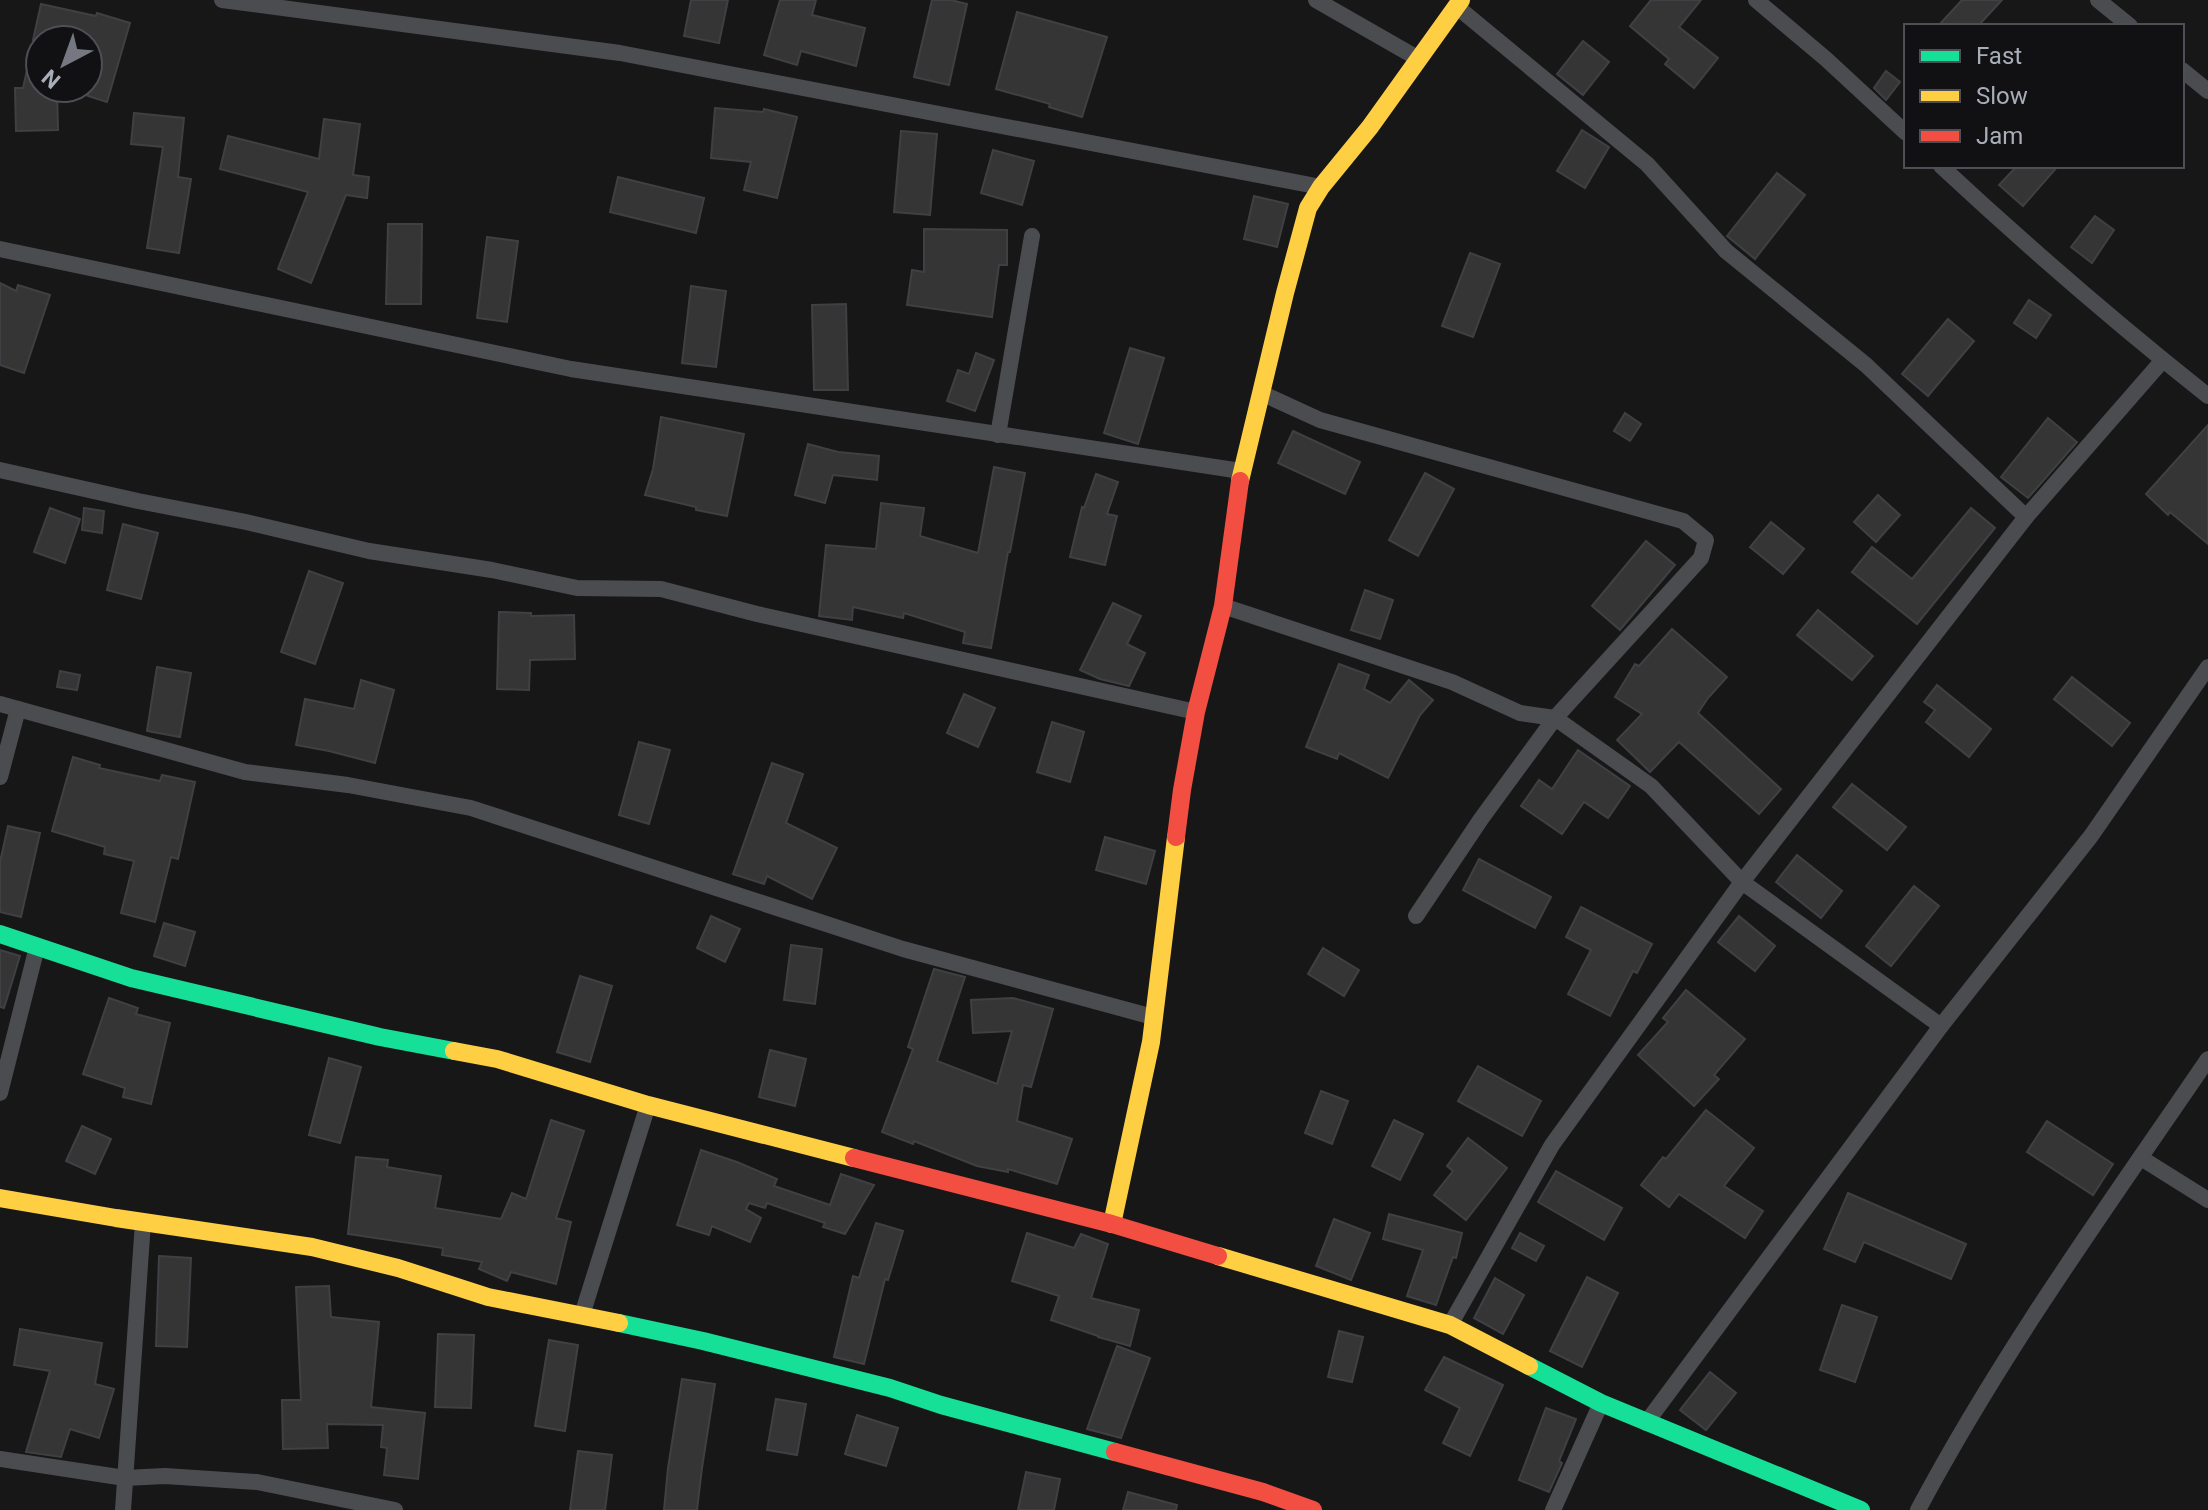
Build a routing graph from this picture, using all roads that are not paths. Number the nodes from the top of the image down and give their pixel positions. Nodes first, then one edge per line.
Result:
1 (222, 0) edge
2 (1316, 0) edge
3 (1756, 0) edge
4 (2098, 0) edge
5 (1458, 3) edge
6 (2128, 24) edge
7 (1419, 59) junction
8 (2184, 72) edge
9 (2208, 91) edge
10 (1904, 131) edge
11 (1943, 168) edge
12 (1321, 187) junction
13 (1032, 236) dead end
14 (0, 249) edge
15 (2163, 360) junction
16 (1261, 393) junction
17 (2208, 396) edge
18 (998, 435) junction
19 (0, 470) edge
20 (1241, 471) junction
21 (2026, 517) junction
22 (1223, 606) junction
23 (2208, 667) edge
24 (0, 704) edge
25 (18, 709) junction
26 (1196, 712) junction
27 (1555, 718) junction
28 (0, 777) edge
29 (1742, 882) junction
30 (1416, 916) dead end
31 (0, 934) edge
32 (37, 947) junction
33 (1153, 1017) junction
34 (1941, 1026) junction
35 (2208, 1059) edge
36 (0, 1093) edge
37 (648, 1105) junction
38 (2141, 1158) junction
39 (0, 1198) edge
40 (2208, 1200) edge
41 (143, 1222) junction
42 (1112, 1224) junction
43 (582, 1315) junction
44 (1450, 1325) junction
45 (1601, 1403) junction
46 (1646, 1423) junction
47 (0, 1459) edge
48 (125, 1478) junction
49 (123, 1510) edge
50 (395, 1510) edge
51 (1313, 1510) edge
52 (1553, 1510) edge
53 (1861, 1510) edge
54 (1918, 1510) edge

1 - 12 street
2 - 7 street
3 - 10 street
4 - 6 street
5 - 7 street
5 - 21 street
7 - 12 street
8 - 9 street
11 - 15 street
12 - 16 street
13 - 18 street
14 - 18 street
15 - 17 street
15 - 21 street
16 - 20 street
16 - 27 street
18 - 20 street
19 - 26 street
20 - 22 street
21 - 29 street
22 - 26 street
22 - 27 street
23 - 34 street
24 - 25 street
25 - 28 street
25 - 33 street
26 - 33 street
27 - 29 street
27 - 30 street
29 - 34 street
29 - 44 street
31 - 32 street
32 - 36 street
32 - 37 street
33 - 42 street
34 - 46 street
35 - 38 street
37 - 42 street
37 - 43 street
38 - 40 street
38 - 54 street
39 - 41 street
41 - 43 street
41 - 48 street
42 - 44 street
43 - 51 street
44 - 45 street
45 - 46 street
45 - 52 street
46 - 53 street
47 - 48 street
48 - 49 street
48 - 50 street

